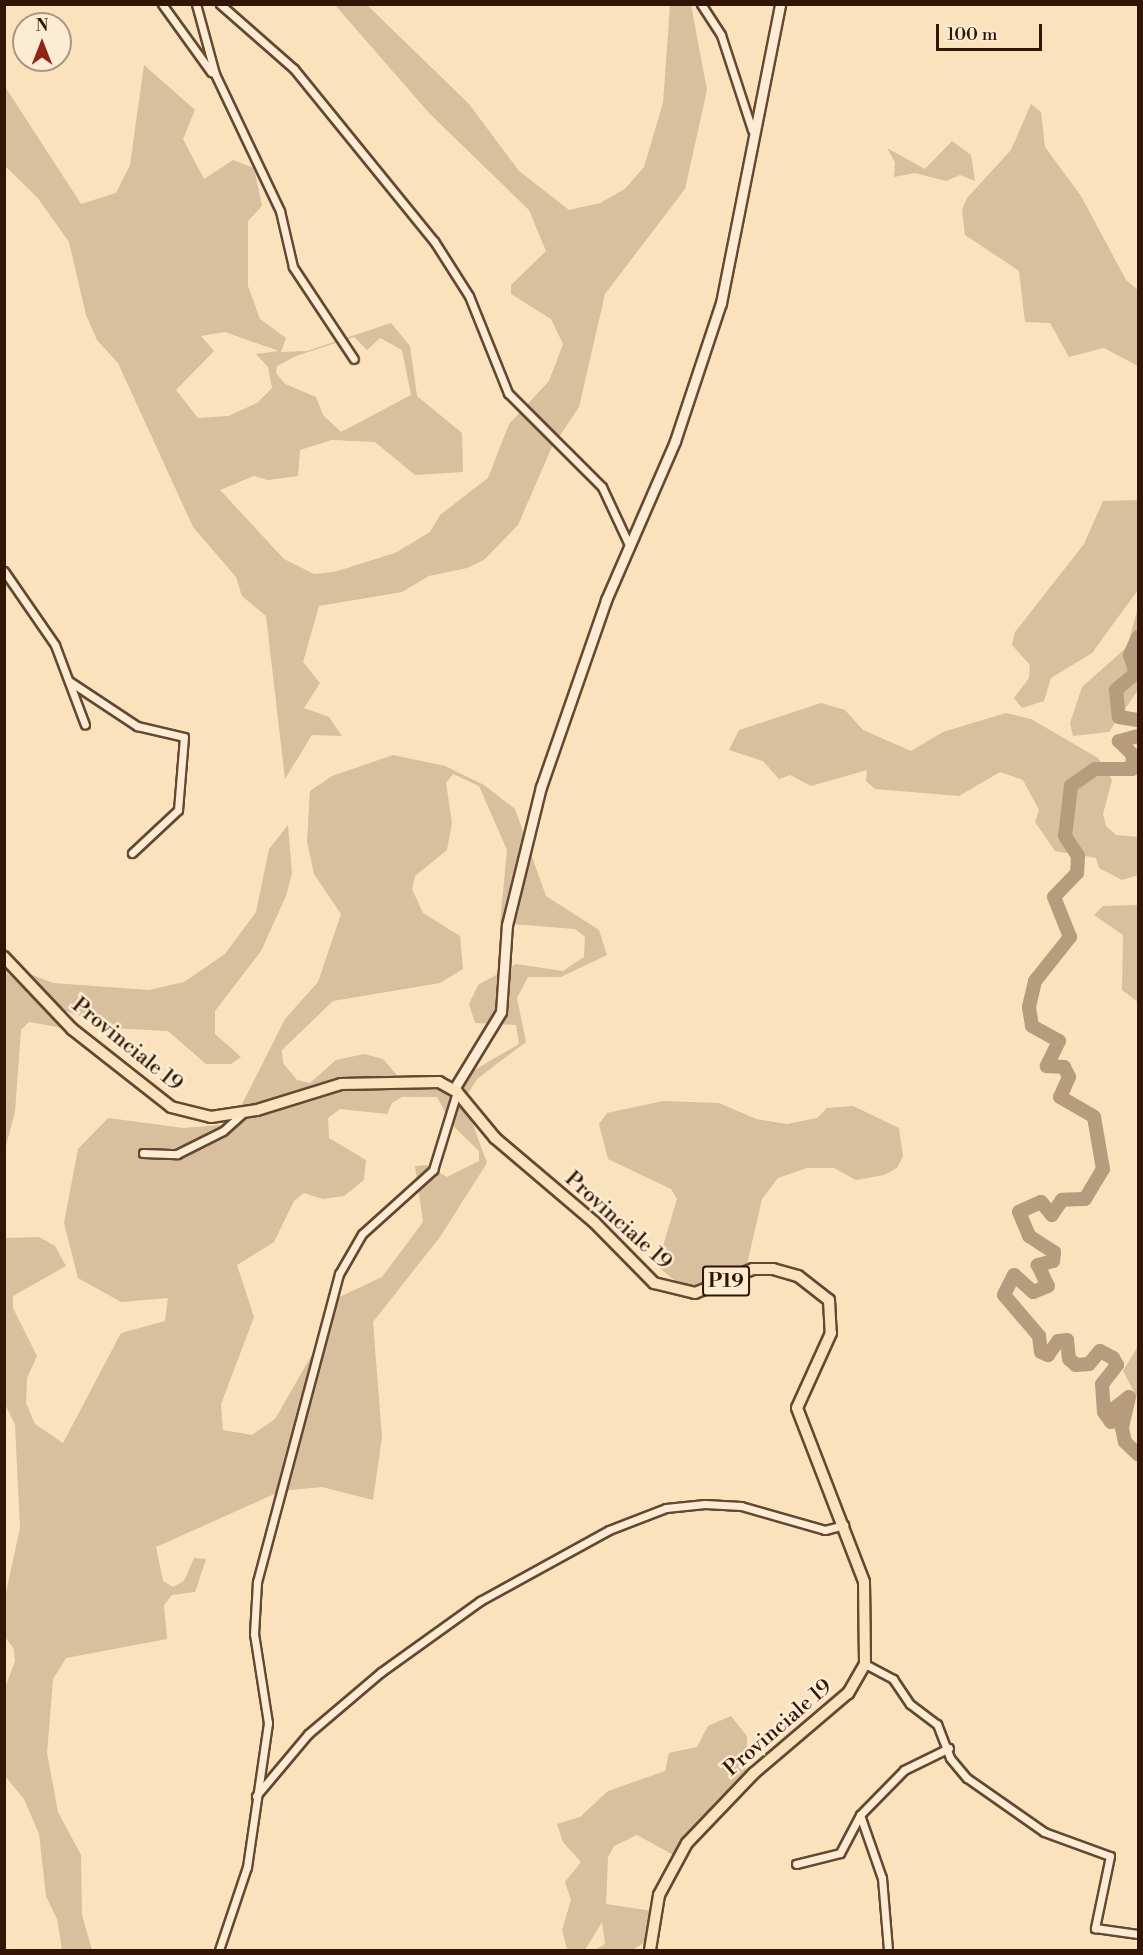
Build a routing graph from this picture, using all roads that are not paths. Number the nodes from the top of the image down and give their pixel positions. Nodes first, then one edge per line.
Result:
1 (162, 4) edge
2 (196, 4) edge
3 (220, 4) edge
4 (701, 4) edge
5 (780, 4) edge
6 (215, 74) junction
7 (752, 130) junction
8 (354, 359) dead end
9 (631, 548) junction
10 (4, 571) edge
11 (69, 681) junction
12 (85, 725) dead end
13 (132, 853) dead end
14 (4, 957) edge
15 (456, 1090) junction
16 (243, 1113) junction
17 (143, 1153) dead end
18 (846, 1524) junction
19 (865, 1664) junction
20 (948, 1748) junction
21 (256, 1797) junction
22 (860, 1815) junction
23 (796, 1864) dead end
24 (1138, 1934) edge
25 (219, 1950) edge
26 (650, 1950) edge
27 (888, 1950) edge

1 - 6 street
2 - 6 street
3 - 9 street
4 - 7 street
5 - 7 street
6 - 8 street
7 - 9 street
9 - 15 street
10 - 11 street
11 - 12 street
11 - 13 street
14 - 16 main road, Provinciale 19
15 - 16 main road, Provinciale 19
15 - 18 main road, Provinciale 19 / P19
15 - 21 street
16 - 17 street
18 - 19 main road, Provinciale 19 / P19
18 - 21 street
19 - 20 street
19 - 26 main road, Provinciale 19
20 - 22 street
20 - 24 street
21 - 25 street
22 - 23 street
22 - 27 street

